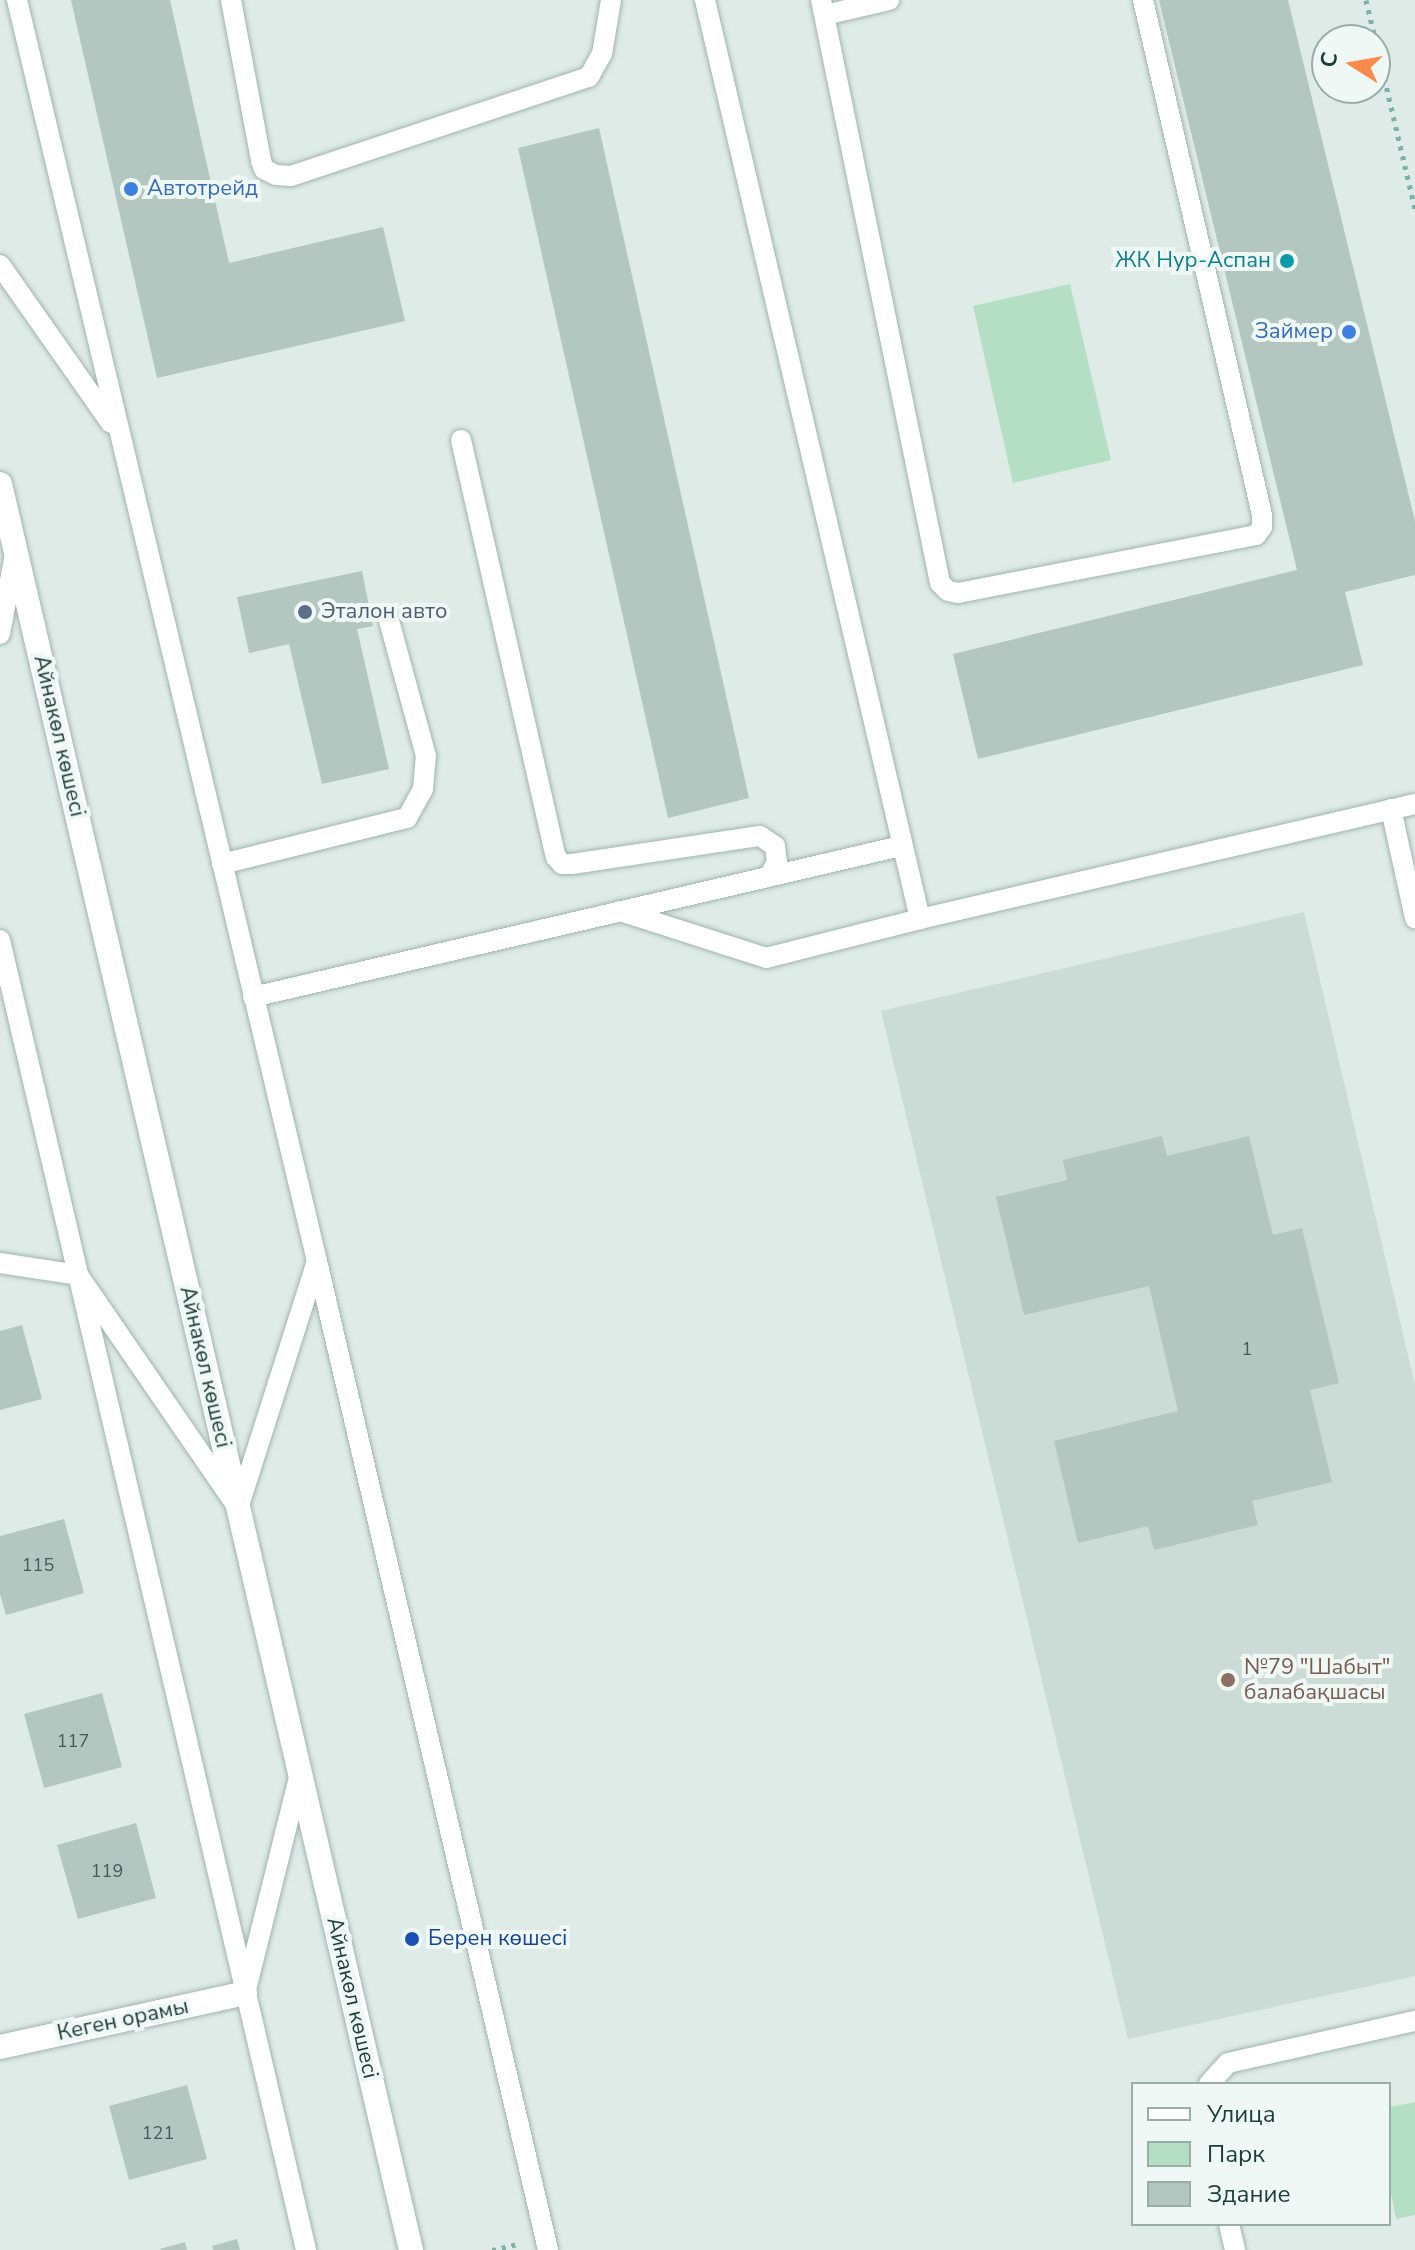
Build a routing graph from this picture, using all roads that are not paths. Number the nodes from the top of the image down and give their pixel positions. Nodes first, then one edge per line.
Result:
1 (17, 0) edge
2 (231, 0) edge
3 (611, 0) edge
4 (705, 0) edge
5 (889, 0) edge
6 (1143, 0) edge
7 (823, 8) edge
8 (0, 265) edge
9 (117, 433) junction
10 (461, 440) dead end
11 (0, 484) edge
12 (16, 550) junction
13 (389, 621) dead end
14 (0, 634) edge
15 (1415, 804) edge
16 (1391, 809) junction
17 (901, 846) junction
18 (222, 864) junction
19 (770, 875) junction
20 (620, 911) junction
21 (1415, 918) edge
22 (920, 919) junction
23 (1, 952) edge
24 (253, 997) junction
25 (317, 1261) junction
26 (0, 1263) edge
27 (78, 1275) junction
28 (238, 1508) junction
29 (300, 1773) junction
30 (245, 1993) junction
31 (1415, 2021) edge
32 (0, 2047) edge
33 (1211, 2082) edge
34 (1229, 2226) edge
35 (306, 2250) edge
36 (411, 2250) edge
37 (548, 2250) edge
38 (1235, 2250) edge

1 - 9 lane
2 - 3 lane
4 - 17 lane
5 - 7 lane
6 - 7 lane
8 - 9 lane
9 - 18 lane
10 - 19 lane
11 - 12 street, Айнакөл көшесі
12 - 14 lane
12 - 28 street, Айнакөл көшесі
13 - 18 lane
15 - 16 lane
16 - 21 lane
16 - 22 lane
17 - 19 lane
17 - 22 lane
18 - 24 lane
19 - 20 lane
20 - 22 lane
20 - 24 lane
23 - 27 lane
24 - 25 lane
25 - 28 lane
25 - 37 lane
26 - 27 lane
27 - 28 lane
27 - 30 lane
28 - 29 street, Айнакөл көшесі
29 - 30 lane
29 - 36 street, Айнакөл көшесі
30 - 32 street, Кеген орамы
30 - 35 lane
31 - 33 lane
34 - 38 lane

